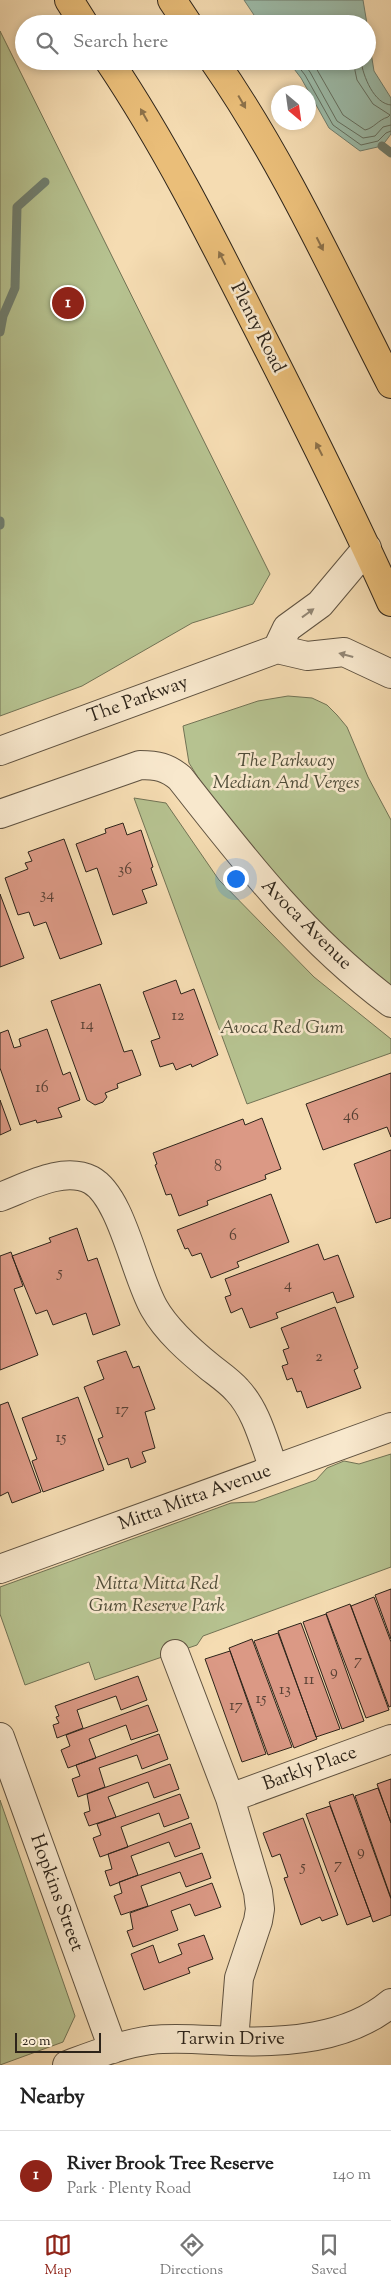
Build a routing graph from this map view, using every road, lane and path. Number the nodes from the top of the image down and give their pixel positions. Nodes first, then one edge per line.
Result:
1 (69, 0) edge
2 (172, 0) edge
3 (78, 15) edge
4 (182, 15) edge
5 (115, 70) edge
6 (220, 70) edge
7 (391, 384) edge
8 (367, 548) junction
9 (391, 602) edge
10 (277, 649) junction
11 (391, 674) edge
12 (0, 751) edge
13 (0, 814) edge
14 (391, 1003) edge
15 (0, 1197) edge
16 (391, 1427) edge
17 (274, 1469) junction
18 (0, 1569) edge
19 (175, 1654) dead end
20 (0, 1737) edge
21 (391, 1739) edge
22 (230, 1798) junction
23 (391, 2003) edge
24 (234, 2041) junction
25 (113, 2049) junction
26 (67, 2065) edge

1 - 3 highway
2 - 4 highway
8 -> 5 highway, Plenty Road
6 -> 7 highway
8 - 9 highway, Plenty Road
10 -> 8 street
11 -> 10 street
10 - 12 street, The Parkway
13 - 14 street, Avoca Avenue
15 - 17 street
16 - 17 street, Mitta Mitta Avenue
17 - 18 street, Mitta Mitta Avenue
19 - 22 street
20 - 25 street, Hopkins Street
21 - 22 street, Barkly Place
22 - 24 street
23 - 24 street, Tarwin Drive
24 - 25 street, Tarwin Drive
25 - 26 street, Tarwin Drive

